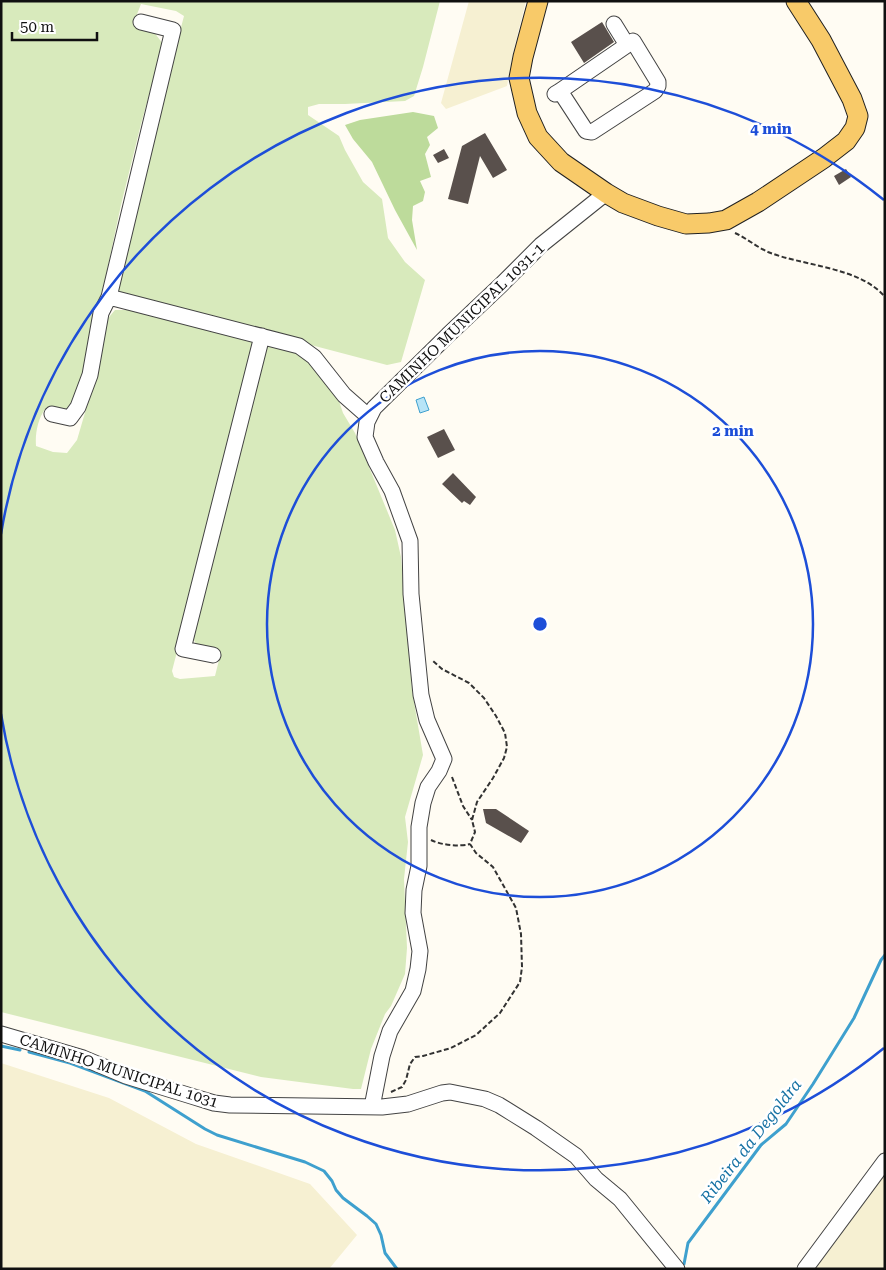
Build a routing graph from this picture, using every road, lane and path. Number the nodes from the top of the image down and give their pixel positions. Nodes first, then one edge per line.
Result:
1 (538, 1) edge
2 (796, 1) edge
3 (141, 22) dead end
4 (614, 24) dead end
5 (627, 45) junction
6 (606, 193) junction
7 (709, 223) junction
8 (109, 297) junction
9 (885, 297) edge
10 (262, 336) junction
11 (52, 414) dead end
12 (369, 417) junction
13 (213, 656) dead end
14 (432, 660) dead end
15 (444, 759) junction
16 (472, 820) junction
17 (419, 827) junction
18 (470, 844) junction
19 (1, 1034) edge
20 (374, 1108) junction
21 (885, 1160) edge
22 (677, 1269) edge
23 (805, 1269) edge

1 - 6 main road
2 - 7 main road
3 - 8 street
4 - 5 street
5 - 5 street
6 - 7 main road
6 - 12 street, CAMINHO MUNICIPAL 1031-1
7 - 9 path
8 - 10 street
8 - 11 street
10 - 12 street
10 - 13 street
12 - 15 street, CAMINHO MUNICIPAL 1031-1
14 - 16 path
15 - 16 path
15 - 17 street
16 - 18 path
17 - 18 path
17 - 20 street
18 - 20 path
19 - 20 street, CAMINHO MUNICIPAL 1031
20 - 22 street, CAMINHO MUNICIPAL 1031
21 - 23 street

